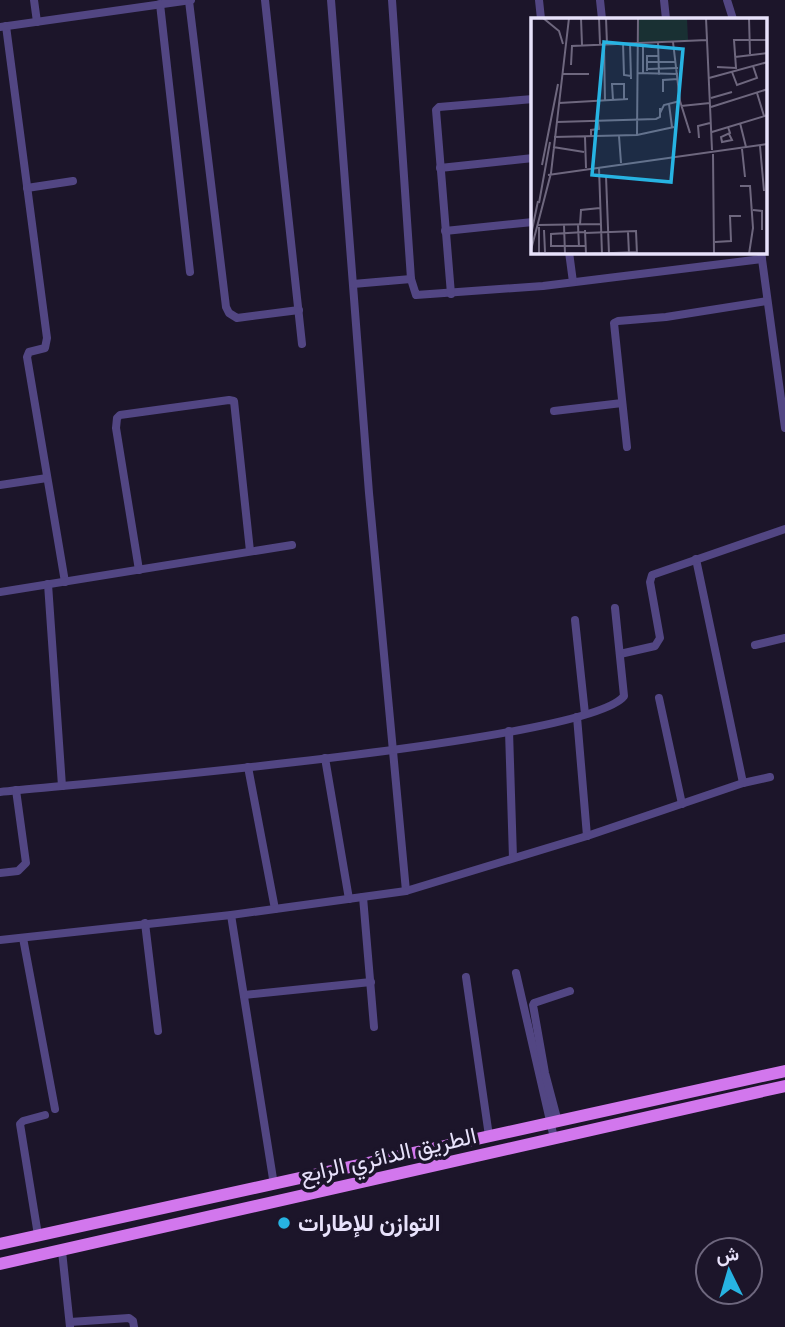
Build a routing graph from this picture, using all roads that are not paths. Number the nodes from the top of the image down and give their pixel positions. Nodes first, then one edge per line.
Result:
1 (34, 0) edge
2 (191, 0) edge
3 (265, 0) edge
4 (331, 0) edge
5 (392, 0) edge
6 (539, 0) edge
7 (600, 0) edge
8 (664, 0) edge
9 (727, 0) edge
10 (160, 4) junction
11 (541, 18) edge
12 (602, 18) edge
13 (666, 18) edge
14 (733, 18) edge
15 (37, 22) junction
16 (3, 27) edge
17 (531, 99) edge
18 (531, 158) edge
19 (440, 168) junction
20 (73, 181) dead end
21 (27, 188) junction
22 (531, 222) edge
23 (445, 231) junction
24 (569, 254) edge
25 (762, 255) edge
26 (190, 272) dead end
27 (411, 279) junction
28 (573, 282) junction
29 (353, 284) junction
30 (451, 294) junction
31 (767, 301) junction
32 (299, 310) junction
33 (302, 344) dead end
34 (622, 403) junction
35 (554, 411) dead end
36 (785, 428) edge
37 (627, 447) dead end
38 (47, 478) junction
39 (0, 485) edge
40 (785, 529) edge
41 (292, 545) dead end
42 (250, 551) junction
43 (696, 559) junction
44 (139, 570) junction
45 (65, 582) junction
46 (48, 584) junction
47 (0, 592) edge
48 (615, 608) dead end
49 (575, 620) dead end
50 (785, 638) edge
51 (755, 645) dead end
52 (620, 654) junction
53 (659, 698) dead end
54 (581, 715) junction
55 (509, 731) junction
56 (393, 751) junction
57 (325, 758) junction
58 (248, 766) junction
59 (770, 777) dead end
60 (743, 783) junction
61 (62, 786) junction
62 (16, 790) junction
63 (0, 792) edge
64 (682, 804) junction
65 (587, 836) junction
66 (513, 858) junction
67 (0, 873) edge
68 (406, 891) junction
69 (363, 897) junction
70 (349, 899) junction
71 (275, 909) junction
72 (231, 915) junction
73 (145, 923) junction
74 (23, 938) junction
75 (0, 940) edge
76 (516, 973) dead end
77 (466, 977) dead end
78 (371, 982) junction
79 (570, 991) dead end
80 (244, 995) junction
81 (374, 1027) dead end
82 (158, 1031) dead end
83 (785, 1071) edge
84 (785, 1086) edge
85 (55, 1109) dead end
86 (45, 1115) dead end
87 (555, 1122) junction
88 (489, 1136) junction
89 (554, 1138) junction
90 (325, 1174) junction
91 (274, 1185) junction
92 (326, 1190) junction
93 (38, 1236) junction
94 (0, 1244) edge
95 (62, 1251) junction
96 (0, 1264) edge
97 (70, 1324) edge
98 (134, 1327) edge

1 - 15 street
2 - 10 street
2 - 32 street
3 - 32 street
4 - 29 street
5 - 27 street
6 - 11 street
7 - 12 street
8 - 13 street
9 - 14 street
10 - 15 street
10 - 26 street
15 - 16 street
16 - 21 street
17 - 19 street
18 - 19 street
19 - 23 street
20 - 21 street
21 - 38 street
22 - 23 street
23 - 30 street
24 - 28 street
25 - 28 street
25 - 31 street
27 - 29 street
27 - 30 street
28 - 30 street
29 - 56 street
31 - 34 street
31 - 36 street
32 - 33 street
34 - 35 street
34 - 37 street
38 - 39 street
38 - 45 street
40 - 43 street
41 - 42 street
42 - 44 street
42 - 44 street
43 - 52 street
43 - 60 street
44 - 45 street
45 - 46 street
46 - 47 street
46 - 61 street
48 - 52 street
49 - 54 street
50 - 51 street
52 - 54 street
53 - 64 street
54 - 55 street
54 - 65 street
55 - 56 street
55 - 66 street
56 - 57 street
56 - 68 street
57 - 58 street
57 - 70 street
58 - 61 street
58 - 71 street
59 - 60 street
60 - 64 street
61 - 62 street
62 - 63 street
62 - 67 street
64 - 65 street
65 - 66 street
66 - 68 street
68 - 69 street
69 - 70 street
69 - 78 street
70 - 71 street
71 - 72 street
72 - 73 street
72 - 80 street
73 - 74 street
73 - 82 street
74 - 75 street
74 - 85 street
76 - 87 street
77 - 88 street
78 - 80 street
78 - 81 street
79 - 87 street
80 - 91 street
83 - 87 main road, الطريق الدائري الرابع
84 - 89 main road, الطريق الدائري الرابع
86 - 93 street
87 - 88 main road, الطريق الدائري الرابع
87 - 89 street
88 - 90 main road, الطريق الدائري الرابع
89 - 92 main road, الطريق الدائري الرابع
90 - 91 main road, الطريق الدائري الرابع
90 - 92 main road
91 - 93 main road, الطريق الدائري الرابع
92 - 95 main road, الطريق الدائري الرابع
93 - 94 main road, الطريق الدائري الرابع
95 - 96 main road, الطريق الدائري الرابع
95 - 97 street
97 - 98 street

